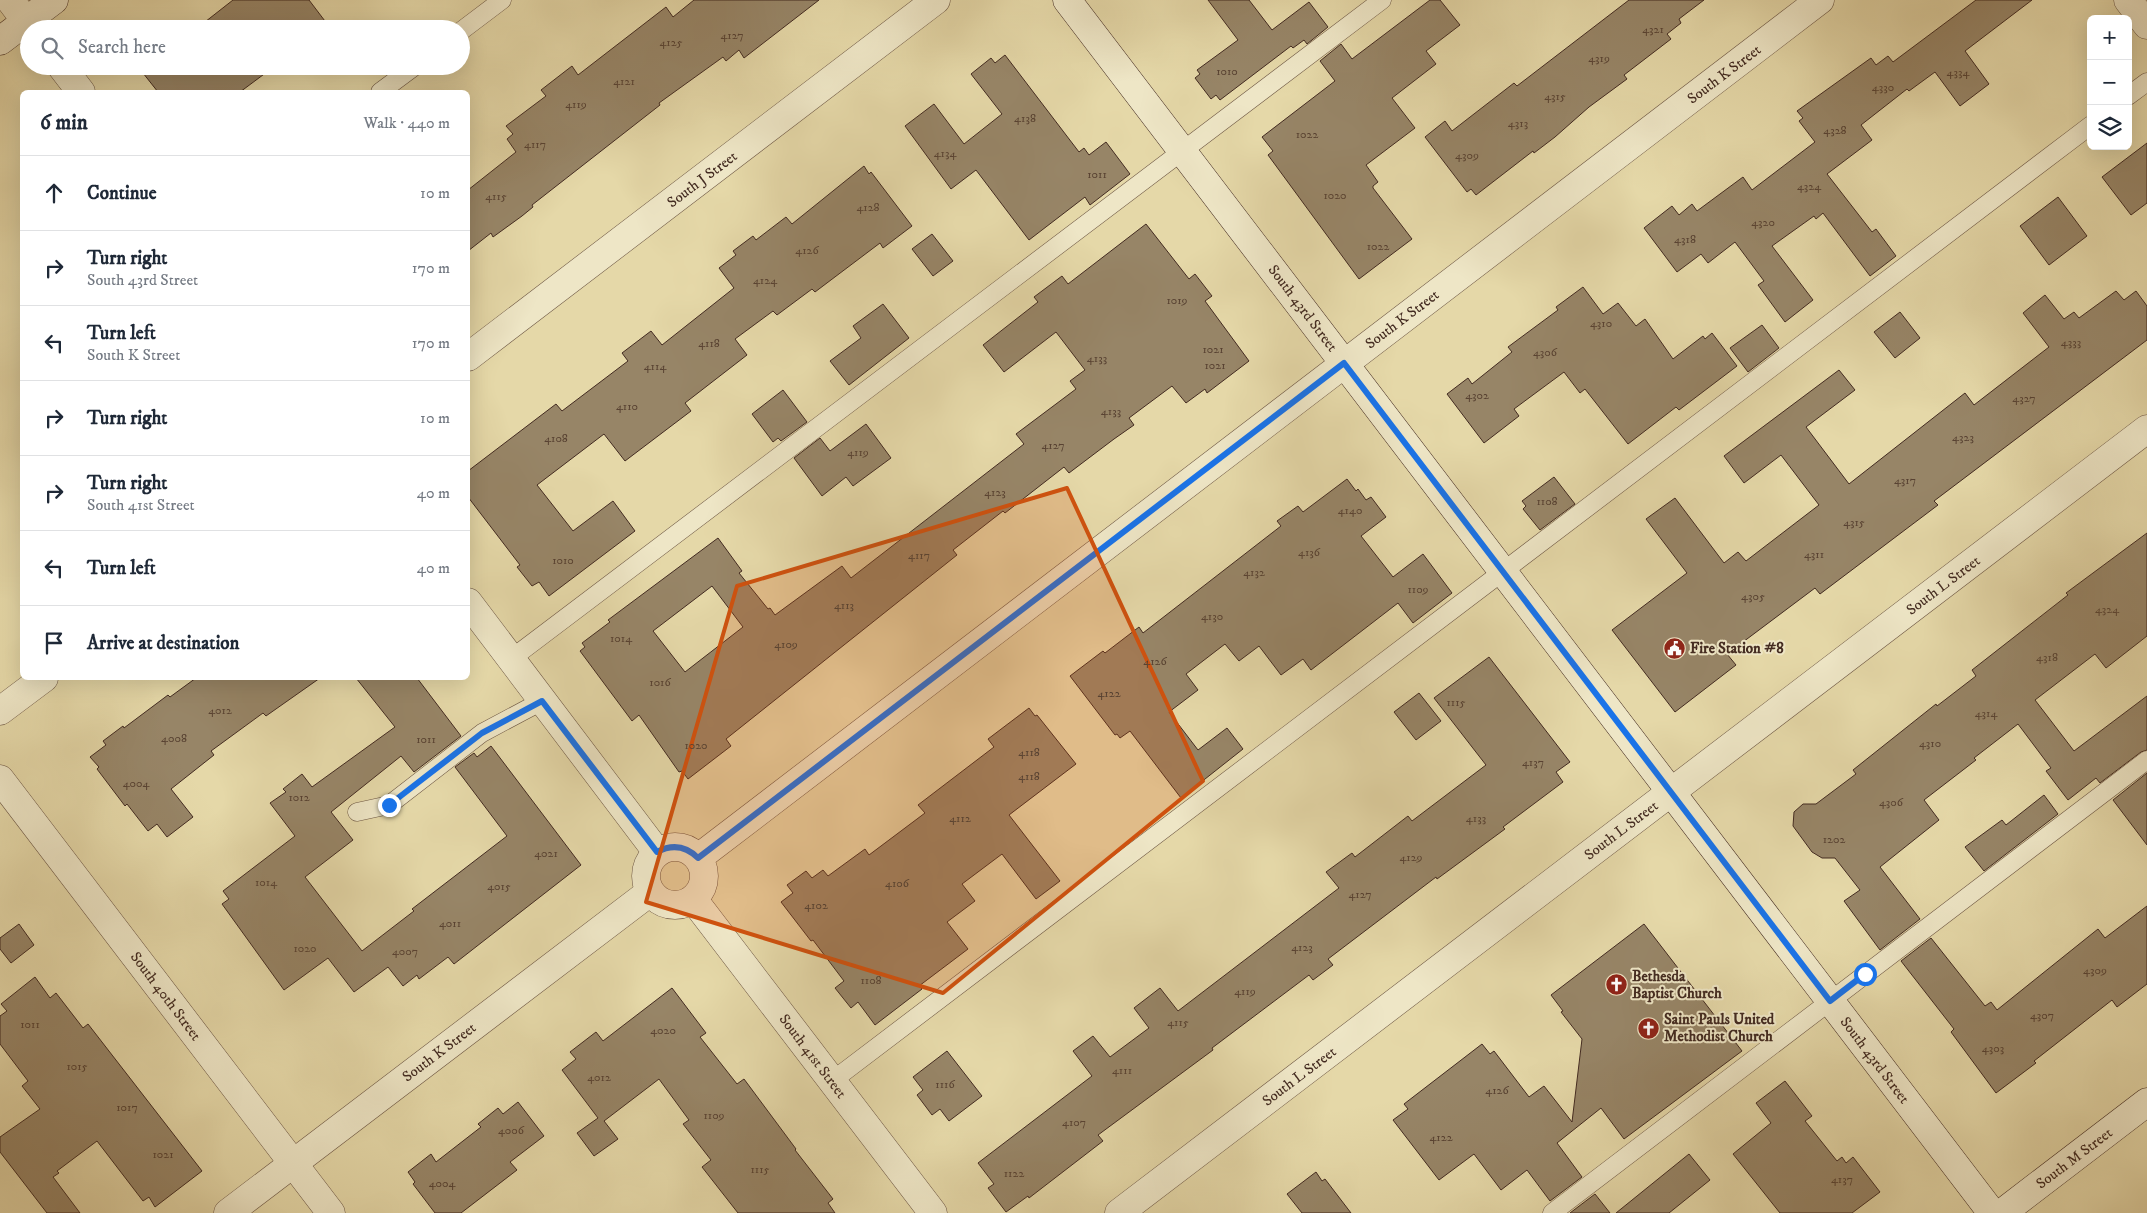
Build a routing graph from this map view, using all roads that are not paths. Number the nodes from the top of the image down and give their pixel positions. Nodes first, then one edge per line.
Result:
1 (10, 0) edge
2 (54, 0) edge
3 (502, 0) edge
4 (936, 0) edge
5 (1067, 0) edge
6 (1382, 0) edge
7 (1820, 0) edge
8 (2128, 0) edge
9 (25, 20) edge
10 (34, 20) edge
11 (470, 24) edge
12 (2147, 25) edge
13 (20, 30) edge
14 (0, 41) edge
15 (68, 75) edge
16 (403, 75) edge
17 (2147, 82) edge
18 (79, 90) edge
19 (383, 90) edge
20 (2132, 93) edge
21 (2087, 128) edge
22 (1182, 151) junction
23 (470, 355) edge
24 (1344, 363) junction
25 (2147, 429) edge
26 (1503, 571) junction
27 (470, 605) edge
28 (511, 659) junction
29 (41, 680) edge
30 (542, 701) junction
31 (0, 711) edge
32 (2147, 760) edge
33 (0, 779) edge
34 (1671, 792) junction
35 (356, 812) dead end
36 (657, 852) junction
37 (698, 858) junction
38 (650, 892) junction
39 (693, 899) junction
40 (1830, 1001) junction
41 (832, 1081) junction
42 (2147, 1102) edge
43 (294, 1164) junction
44 (228, 1213) edge
45 (331, 1213) edge
46 (933, 1213) edge
47 (1119, 1213) edge
48 (1552, 1213) edge
49 (1992, 1213) edge
50 (2002, 1213) edge

1 - 9 street
2 - 10 street
3 - 11 lane
4 - 23 street, South J Street
5 - 22 street, South 43rd Street
6 - 22 lane
7 - 24 street, South K Street
8 - 12 street
13 - 14 street
15 - 18 street
16 - 19 lane
17 - 20 lane
21 - 26 lane
22 - 24 street, South 43rd Street
22 - 28 lane
24 - 26 street, South 43rd Street
24 - 37 street, South K Street
25 - 34 street, South L Street
26 - 34 street, South 43rd Street
26 - 41 lane
27 - 28 street
28 - 30 street
29 - 31 street
30 - 35 lane
30 - 36 street
32 - 40 lane
33 - 43 street, South 40th Street
34 - 40 street, South 43rd Street
34 - 47 street, South L Street
36 - 37 street
36 - 38 street
37 - 39 street
38 - 39 street
38 - 43 street, South K Street
39 - 41 street, South 41st Street
40 - 48 lane
40 - 49 street, South 43rd Street
41 - 46 street, South 41st Street
42 - 50 street, South M Street
43 - 44 street, South K Street
43 - 45 street, South 40th Street

